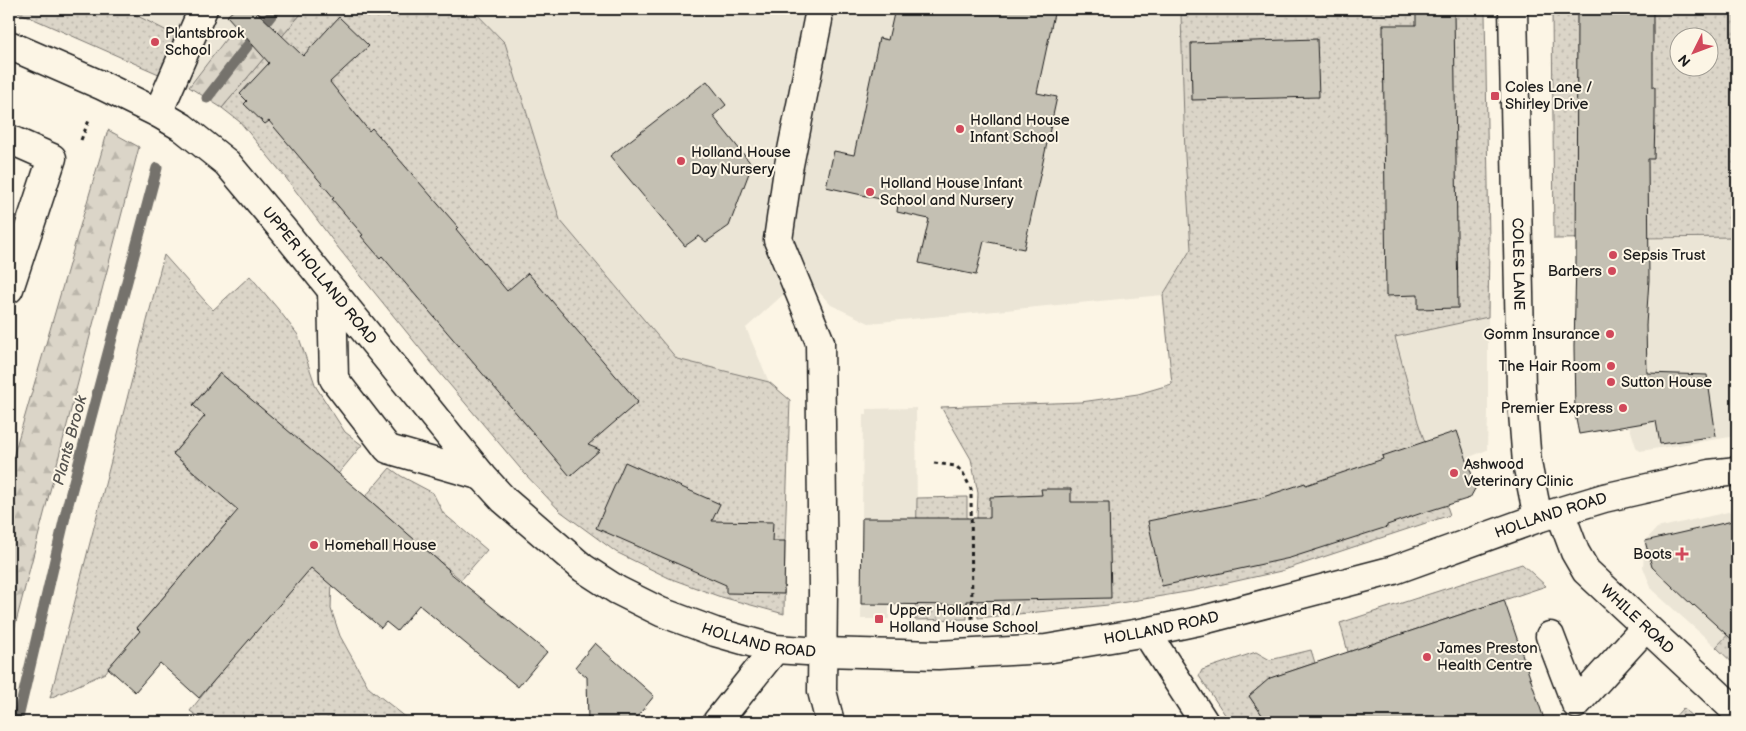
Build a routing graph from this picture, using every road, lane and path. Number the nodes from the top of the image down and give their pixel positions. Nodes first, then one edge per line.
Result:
1 (203, 9) edge
2 (1513, 9) edge
3 (818, 20) dead end
4 (9, 45) edge
5 (158, 113) junction
6 (89, 121) dead end
7 (9, 139) edge
8 (81, 140) dead end
9 (9, 288) edge
10 (332, 291) junction
11 (934, 463) dead end
12 (1737, 471) edge
13 (482, 476) junction
14 (1549, 515) junction
15 (584, 568) joint
16 (1646, 627) junction
17 (1146, 632) junction
18 (1550, 636) dead end
19 (775, 649) junction
20 (822, 652) junction
21 (973, 653) junction
22 (1737, 712) edge
23 (717, 722) edge
24 (830, 722) edge
25 (1204, 722) edge

1 - 5 street
2 - 14 street, COLES LANE
3 - 20 street
4 - 5 street, UPPER HOLLAND ROAD
5 - 10 street, UPPER HOLLAND ROAD
6 - 8 path
7 - 9 street
10 - 13 street, UPPER HOLLAND ROAD
10 - 13 street
11 - 21 path
12 - 14 street, HOLLAND ROAD
13 - 15 street, UPPER HOLLAND ROAD
14 - 16 street, WHILE ROAD
14 - 17 street, HOLLAND ROAD
15 - 19 street, HOLLAND ROAD
16 - 18 street
16 - 22 street, WHILE ROAD
17 - 21 street, HOLLAND ROAD
17 - 25 street
19 - 20 street, HOLLAND ROAD
19 - 23 street
20 - 21 street, HOLLAND ROAD
20 - 24 street

